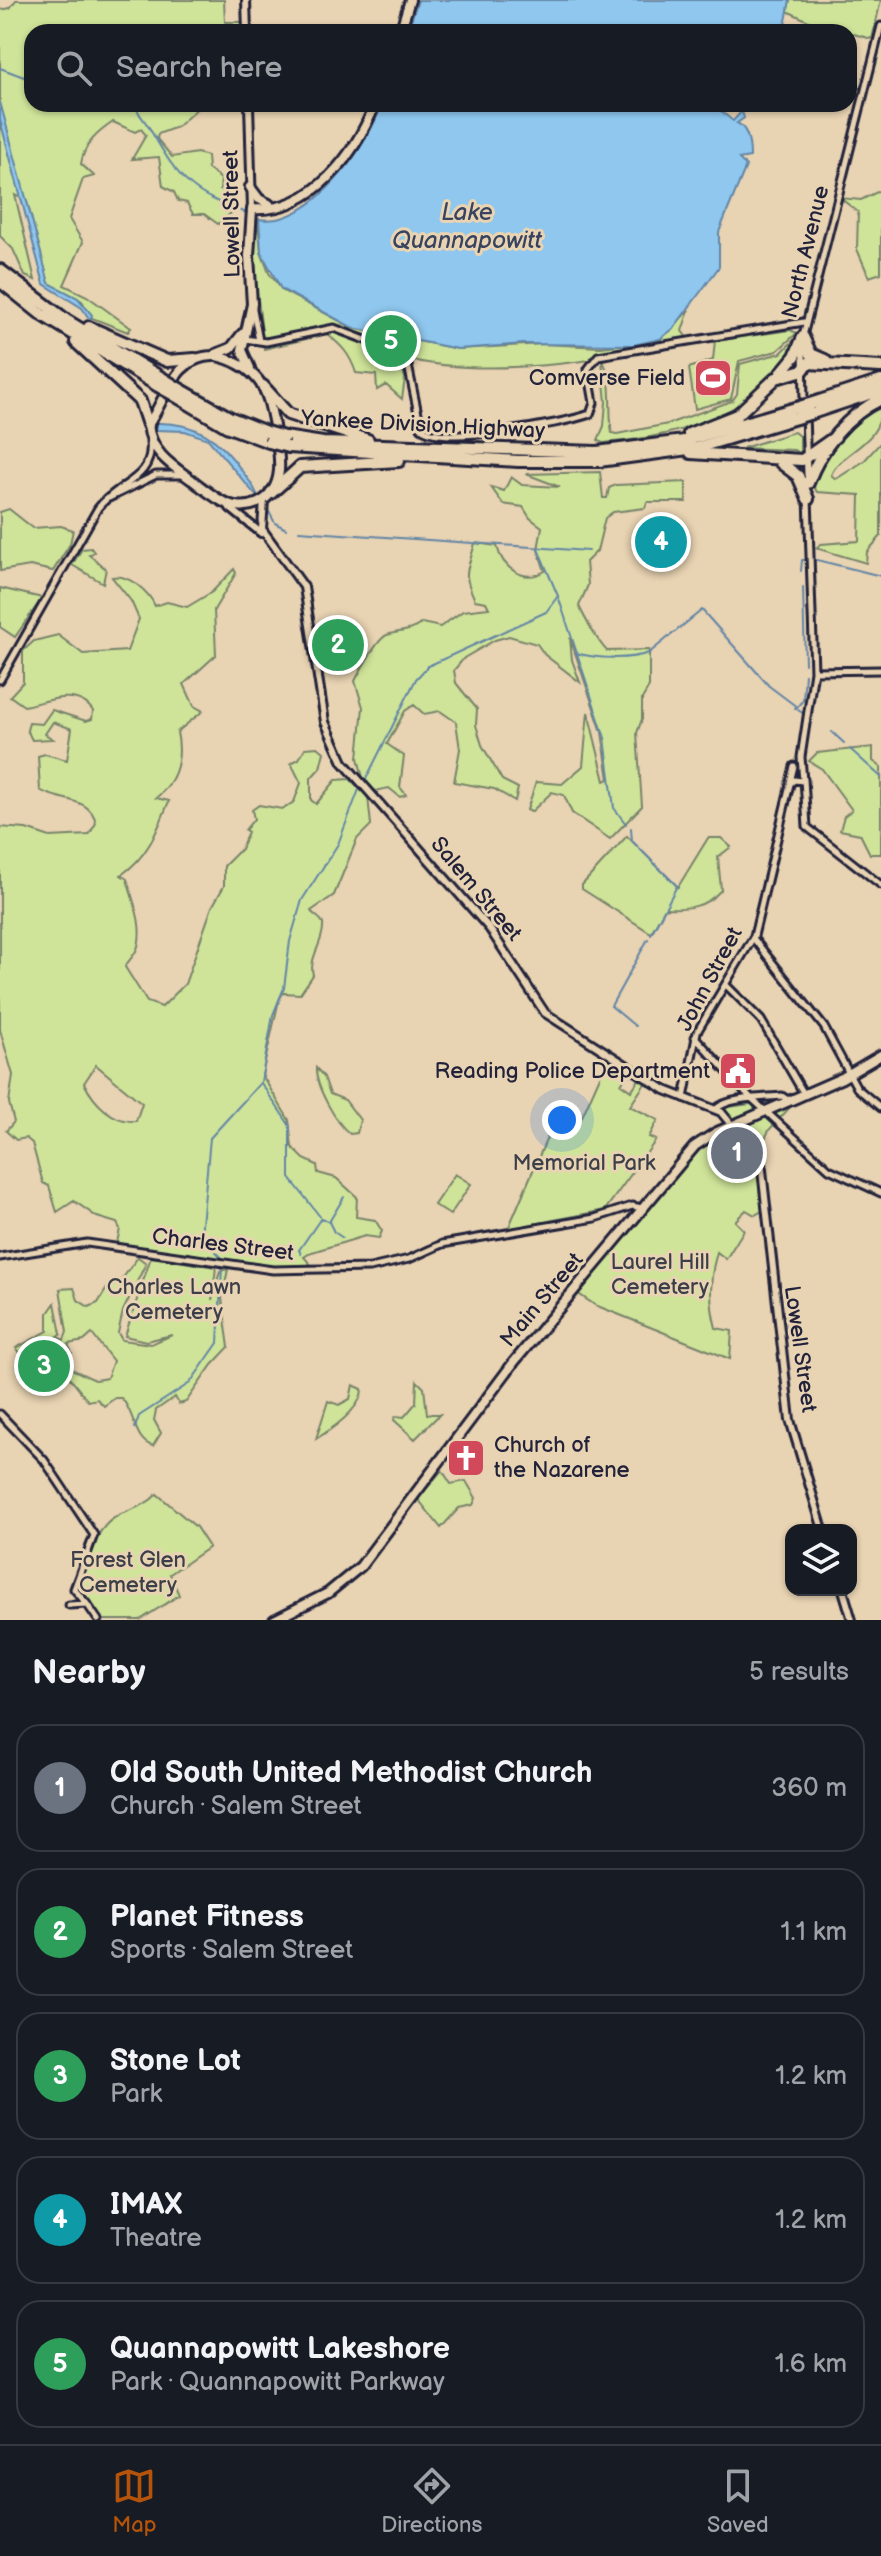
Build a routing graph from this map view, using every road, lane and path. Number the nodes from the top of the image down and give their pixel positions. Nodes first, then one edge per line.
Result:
1 (246, 0) edge
2 (410, 0) edge
3 (247, 24) edge
4 (402, 24) edge
5 (881, 26) edge
6 (249, 112) edge
7 (372, 112) edge
8 (250, 187) junction
9 (267, 206) junction
10 (252, 209) junction
11 (250, 241) junction
12 (0, 270) edge
13 (0, 281) edge
14 (35, 298) junction
15 (252, 304) junction
16 (41, 314) junction
17 (804, 322) junction
18 (248, 323) junction
19 (803, 337) junction
20 (251, 338) junction
21 (210, 355) junction
22 (195, 359) junction
23 (846, 364) junction
24 (881, 367) edge
25 (803, 370) junction
26 (255, 376) junction
27 (776, 378) junction
28 (881, 381) edge
29 (160, 382) junction
30 (263, 386) junction
31 (881, 390) edge
32 (881, 399) edge
33 (812, 408) junction
34 (796, 413) junction
35 (148, 429) junction
36 (835, 437) junction
37 (286, 442) junction
38 (406, 446) junction
39 (645, 447) junction
40 (674, 452) junction
41 (807, 454) junction
42 (473, 458) junction
43 (771, 461) junction
44 (187, 476) junction
45 (808, 491) junction
46 (268, 496) junction
47 (105, 500) junction
48 (221, 500) junction
49 (274, 546) junction
50 (881, 670) edge
51 (814, 671) junction
52 (0, 680) edge
53 (794, 766) dead end
54 (803, 781) junction
55 (790, 783) junction
56 (881, 885) edge
57 (753, 938) junction
58 (726, 985) junction
59 (695, 1037) junction
60 (881, 1055) edge
61 (848, 1075) junction
62 (804, 1094) junction
63 (684, 1098) junction
64 (753, 1100) junction
65 (788, 1100) junction
66 (881, 1108) edge
67 (716, 1109) junction
68 (766, 1110) junction
69 (733, 1125) junction
70 (764, 1168) joint
71 (881, 1193) edge
72 (629, 1208) junction
73 (642, 1208) junction
74 (636, 1216) junction
75 (0, 1257) edge
76 (0, 1414) edge
77 (821, 1524) edge
78 (845, 1596) edge
79 (87, 1604) junction
80 (69, 1605) dead end
81 (98, 1620) edge
82 (274, 1620) edge
83 (852, 1620) edge

1 - 3 main road
2 - 4 main road
5 - 17 street, North Avenue
6 - 8 main road, Lowell Street
7 - 9 main road
8 - 9 main road
8 - 10 main road, Lowell Street
9 - 10 main road
9 - 11 main road
10 - 11 main road, Lowell Street
11 - 15 main road, Lowell Street
12 - 14 highway, Yankee Division Highway
13 - 16 highway, Yankee Division Highway
14 - 22 highway
14 - 29 highway, Yankee Division Highway
15 - 18 main road, Lowell Street
15 - 20 street
16 - 29 highway, Yankee Division Highway
16 - 35 highway
17 - 19 street, North Avenue
17 - 20 street
18 - 20 main road, Lowell Street
18 - 21 main road
19 - 23 highway
19 - 25 street, North Avenue
19 - 27 highway
20 - 26 main road, Lowell Street
21 - 22 main road
21 - 26 main road
22 - 35 main road
23 - 24 highway
23 - 25 highway
25 - 27 highway
25 - 41 street, North Avenue
26 - 30 main road
27 - 39 highway
28 - 33 highway, Yankee Division Highway
29 - 37 highway, Yankee Division Highway, bridge
30 - 38 highway
30 - 46 main road
31 - 33 highway, Yankee Division Highway
32 - 36 highway
33 - 34 highway, Yankee Division Highway, bridge
34 - 39 highway, Yankee Division Highway
34 - 40 highway, Yankee Division Highway
35 - 44 main road
35 - 47 street
36 - 41 highway
36 - 45 highway
37 - 38 highway, Yankee Division Highway
37 - 42 highway, Yankee Division Highway
38 - 39 highway, Yankee Division Highway
40 - 42 highway, Yankee Division Highway
40 - 43 highway
41 - 43 highway
41 - 45 street, North Avenue
42 - 46 highway
43 - 45 highway
44 - 47 street
44 - 48 main road
45 - 51 street, North Avenue
46 - 48 main road
46 - 49 main road, Salem Street
47 - 52 street
48 - 49 main road, Salem Street
49 - 63 main road, Salem Street
50 - 51 street
51 - 54 street, North Avenue
53 - 55 street, John Street
54 - 55 street
54 - 56 street, North Avenue
55 - 57 street, John Street
57 - 58 street, John Street
57 - 61 street
58 - 59 street, John Street
58 - 62 street
59 - 63 street, John Street
59 - 64 street
60 - 61 main road, Main Street
61 - 62 main road, Main Street
61 - 66 street
62 - 65 main road, Main Street
63 - 67 main road, Salem Street
64 - 65 street
64 - 67 street
64 - 68 street
65 - 68 main road, Main Street
67 - 69 main road, Salem Street
68 - 69 main road, Main Street
68 - 71 street
69 - 70 main road, Salem Street
69 - 73 main road, Main Street
70 - 77 main road, Lowell Street
72 - 73 street, Charles Street
72 - 74 street
72 - 75 street, Charles Street
73 - 74 main road, Main Street
74 - 82 main road, Main Street
76 - 79 street
78 - 83 main road
79 - 80 street
79 - 81 street

